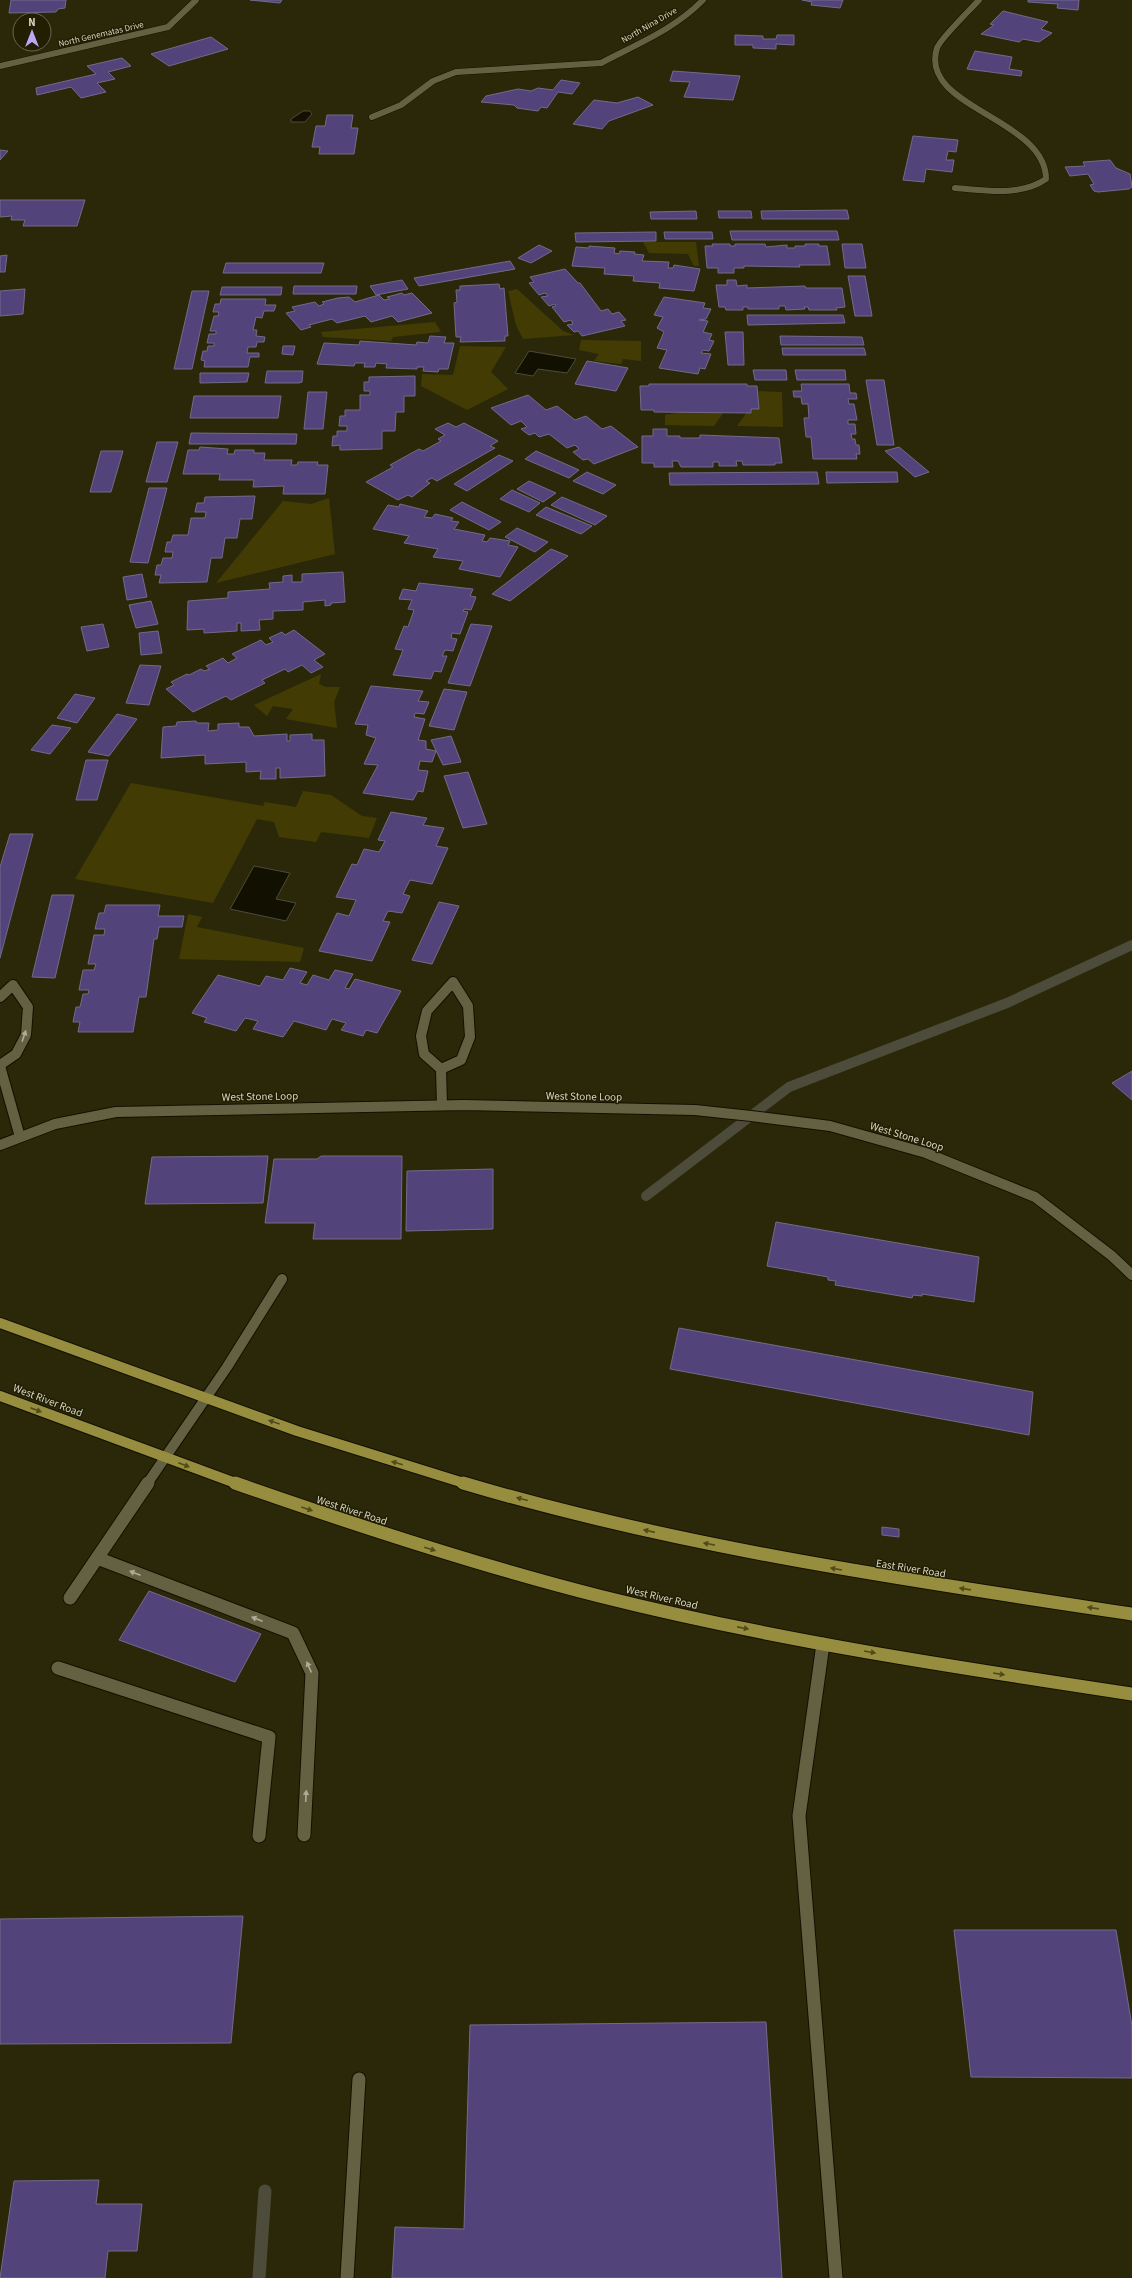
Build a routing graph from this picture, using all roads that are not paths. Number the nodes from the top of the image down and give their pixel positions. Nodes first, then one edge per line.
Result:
1 (196, 0) edge
2 (703, 0) edge
3 (979, 0) edge
4 (0, 66) edge
5 (372, 117) dead end
6 (955, 188) dead end
7 (0, 997) edge
8 (0, 1066) edge
9 (441, 1069) junction
10 (442, 1105) junction
11 (20, 1137) junction
12 (0, 1145) edge
13 (1132, 1275) edge
14 (282, 1279) dead end
15 (0, 1323) edge
16 (0, 1396) edge
17 (205, 1398) junction
18 (166, 1458) junction
19 (97, 1558) junction
20 (70, 1598) dead end
21 (1132, 1614) edge
22 (823, 1644) junction
23 (58, 1668) dead end
24 (1132, 1694) edge
25 (304, 1835) dead end
26 (259, 1836) dead end
27 (359, 2079) dead end
28 (347, 2278) edge
29 (836, 2278) edge

1 - 4 street, North Genematas Drive
2 - 5 street, North Nina Drive
3 - 6 street
8 -> 7 street
8 - 11 street
9 - 9 street
9 - 10 street
10 - 11 street, West Stone Loop
10 - 13 street, West Stone Loop
11 - 12 street, West Stone Loop
14 - 17 street
15 - 17 main road
16 -> 18 main road, West River Road
17 - 18 street
21 -> 17 main road, East River Road
18 - 19 street
18 -> 22 main road, West River Road
19 - 20 street
25 -> 19 street
22 -> 24 main road
22 - 29 street
23 - 26 street
27 - 28 street

